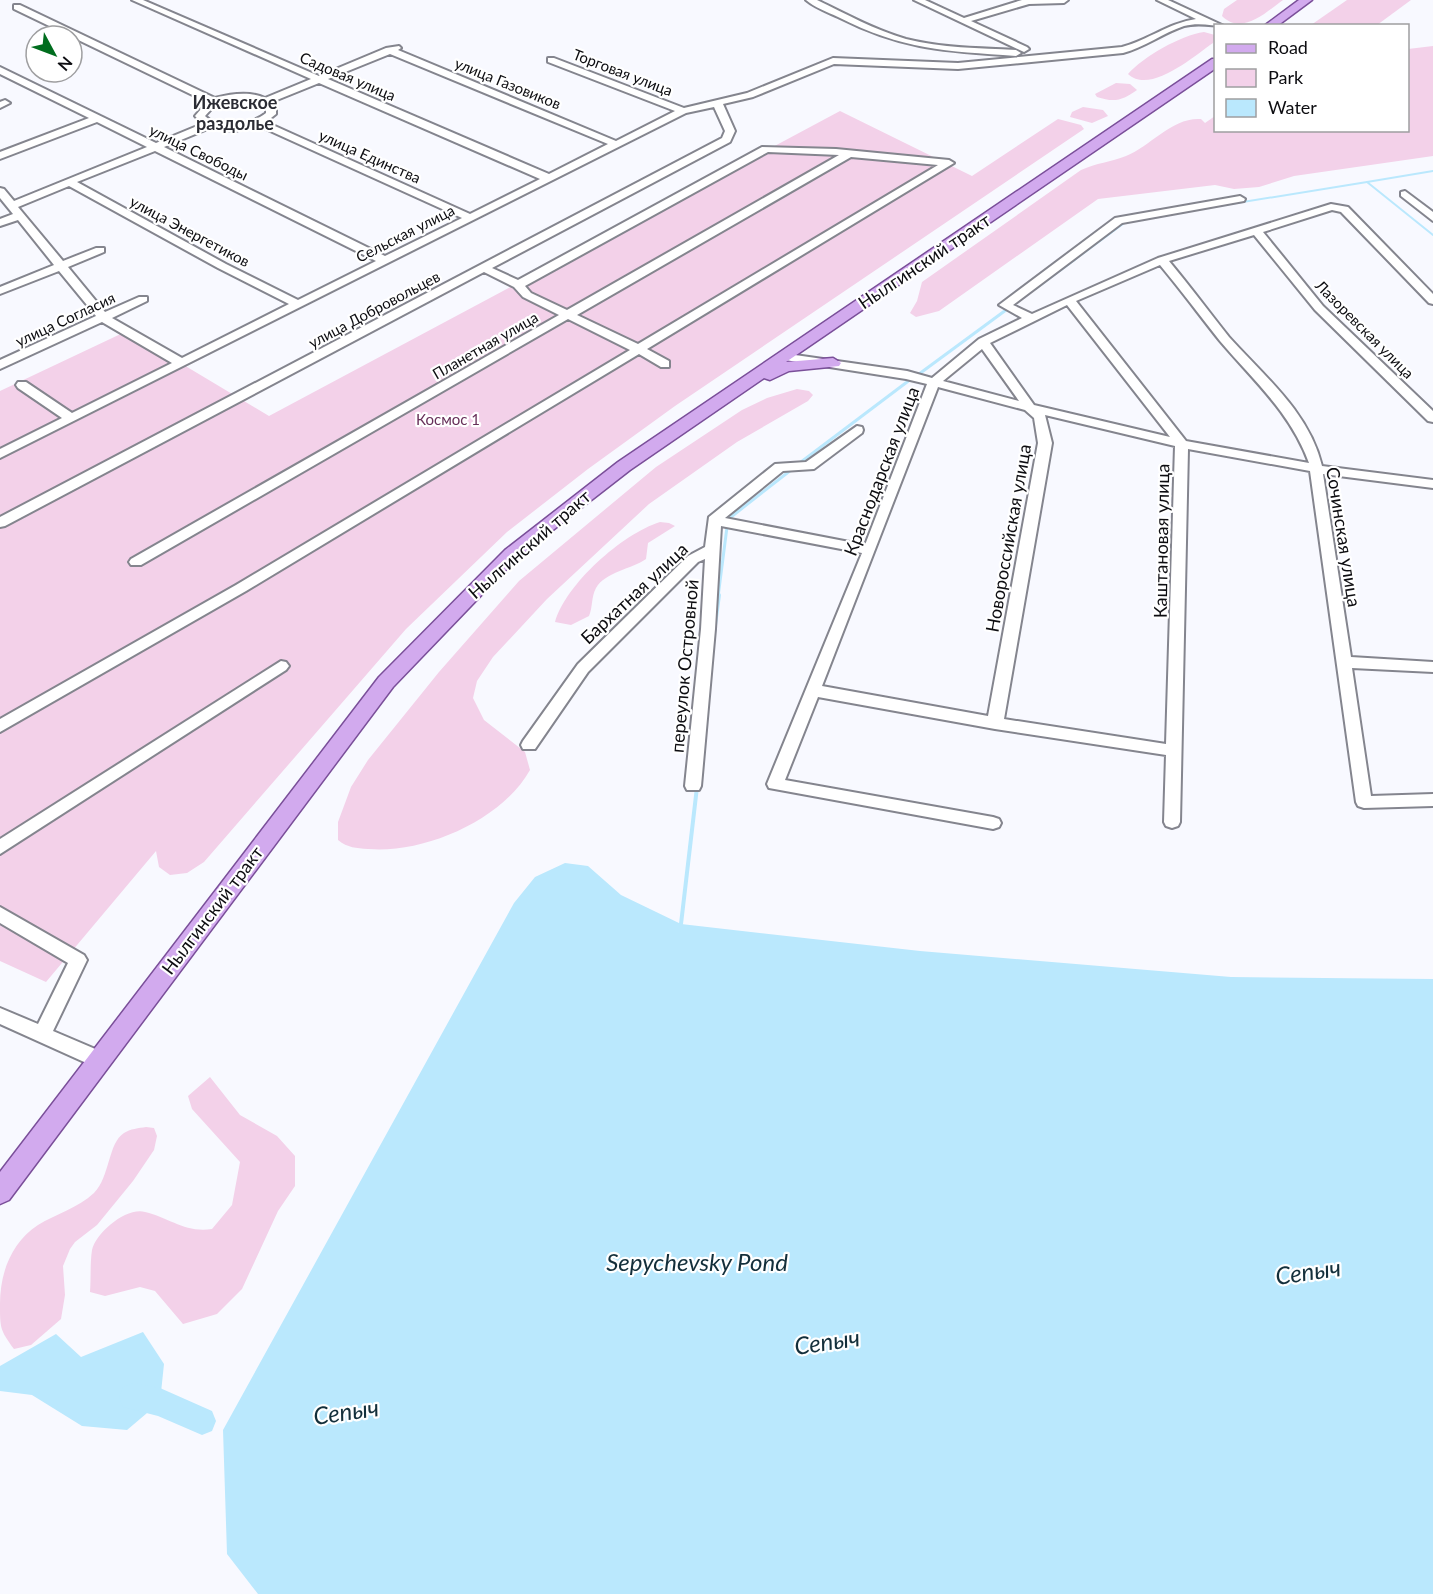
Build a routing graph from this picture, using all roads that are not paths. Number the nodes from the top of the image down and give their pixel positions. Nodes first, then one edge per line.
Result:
1 (136, 0) edge
2 (810, 0) edge
3 (918, 0) edge
4 (1064, 0) edge
5 (1161, 0) edge
6 (1306, 0) edge
7 (1017, 1) edge
8 (17, 8) dead end
9 (1206, 20) junction
10 (962, 21) junction
11 (1215, 24) edge
12 (1272, 24) edge
13 (1034, 54) junction
14 (1047, 57) junction
15 (551, 60) dead end
16 (1214, 63) edge
17 (0, 70) edge
18 (318, 80) junction
19 (266, 101) junction
20 (215, 102) junction
21 (717, 103) junction
22 (683, 111) junction
23 (98, 118) junction
24 (258, 122) junction
25 (209, 125) junction
26 (616, 144) junction
27 (155, 147) junction
28 (850, 153) junction
29 (0, 156) edge
30 (548, 178) junction
31 (69, 182) junction
32 (0, 192) edge
33 (1405, 194) dead end
34 (1240, 199) dead end
35 (16, 210) junction
36 (469, 218) junction
37 (1433, 218) edge
38 (0, 223) edge
39 (1256, 230) junction
40 (100, 250) dead end
41 (384, 260) junction
42 (1162, 260) junction
43 (59, 266) junction
44 (482, 267) junction
45 (518, 285) junction
46 (0, 291) edge
47 (143, 299) dead end
48 (1069, 300) junction
49 (1433, 301) edge
50 (298, 304) junction
51 (569, 316) junction
52 (103, 318) junction
53 (1031, 318) junction
54 (817, 334) junction
55 (983, 342) junction
56 (638, 349) junction
57 (785, 356) junction
58 (182, 363) junction
59 (833, 363) junction
60 (665, 364) dead end
61 (0, 365) edge
62 (934, 382) junction
63 (22, 385) dead end
64 (1031, 409) junction
65 (71, 418) junction
66 (1433, 418) edge
67 (857, 430) dead end
68 (1182, 444) junction
69 (0, 454) edge
70 (640, 455) junction
71 (1318, 469) junction
72 (1433, 484) edge
73 (714, 520) junction
74 (0, 523) edge
75 (713, 549) junction
76 (870, 550) junction
77 (136, 562) dead end
78 (1345, 662) junction
79 (281, 666) dead end
80 (1433, 667) edge
81 (813, 690) junction
82 (995, 723) junction
83 (0, 726) edge
84 (529, 745) dead end
85 (1174, 751) junction
86 (693, 786) dead end
87 (1433, 800) edge
88 (1173, 822) dead end
89 (993, 823) dead end
90 (0, 847) edge
91 (1, 917) edge
92 (0, 1016) edge
93 (42, 1034) junction
94 (100, 1060) junction
95 (0, 1192) edge

1 - 18 street, Садовая улица
2 - 13 street
3 - 10 street
4 - 7 street
5 - 9 street
6 - 12 main road
7 - 10 street
8 - 20 street
9 - 11 street
9 - 14 street
10 - 13 street
13 - 14 street
14 - 21 street, Сельская улица
15 - 22 street, Торговая улица
16 - 54 main road, Нылгинский тракт
17 - 23 street, улица Свободы
18 - 19 street
18 - 26 street, улица Газовиков
18 - 30 street, Садовая улица
19 - 20 street
19 - 24 street
20 - 25 street
21 - 22 street, Сельская улица
21 - 44 street, улица Добровольцев
22 - 26 street, Сельская улица
23 - 27 street, улица Свободы
23 - 29 street
24 - 25 street
24 - 36 street, улица Единства
25 - 27 street
26 - 30 street, Сельская улица
27 - 31 street
27 - 41 street, улица Свободы
28 - 45 street
28 - 51 street, Планетная улица
28 - 56 street
30 - 36 street, Сельская улица
31 - 35 street
31 - 50 street, улица Энергетиков
32 - 35 street
33 - 37 street
34 - 53 street
35 - 38 street
35 - 43 street
36 - 41 street, Сельская улица
39 - 42 street, Краснодарская улица
39 - 49 street, Краснодарская улица
39 - 66 street, Лазоревская улица
40 - 43 street
41 - 50 street, Сельская улица
42 - 48 street, Краснодарская улица
42 - 71 street, Сочинская улица
43 - 46 street
43 - 52 street
44 - 45 street
44 - 74 street, улица Добровольцев
45 - 51 street
47 - 52 street, улица Согласия
48 - 53 street, Краснодарская улица
48 - 68 street, Каштановая улица
50 - 58 street, Сельская улица
51 - 56 street
51 - 77 street, Планетная улица
52 - 58 street
52 - 61 street, улица Согласия
53 - 55 street, Краснодарская улица
54 - 57 main road, Нылгинский тракт
54 - 59 main road
55 - 62 street, Краснодарская улица
55 - 64 street, Новороссийская улица
56 - 60 street
56 - 83 street
57 - 59 street
57 - 70 main road, Нылгинский тракт
58 - 65 street, Сельская улица
59 - 62 street
59 - 70 main road
62 - 64 street
62 - 76 street, Краснодарская улица
63 - 65 street
64 - 68 street
64 - 82 street, Новороссийская улица
65 - 69 street, Сельская улица
67 - 73 street
68 - 71 street
68 - 85 street, Каштановая улица
70 - 94 main road, Нылгинский тракт
71 - 72 street
71 - 78 street, Сочинская улица
73 - 75 street, Бархатная улица
73 - 76 street
75 - 84 street, Бархатная улица
75 - 86 street, переулок Островной
76 - 81 street, Краснодарская улица
78 - 80 street
78 - 87 street, Сочинская улица
79 - 90 street
81 - 82 street
81 - 89 street, Краснодарская улица
82 - 85 street
85 - 88 street, Каштановая улица
91 - 93 street
92 - 93 street
93 - 94 street
94 - 95 main road, Нылгинский тракт

